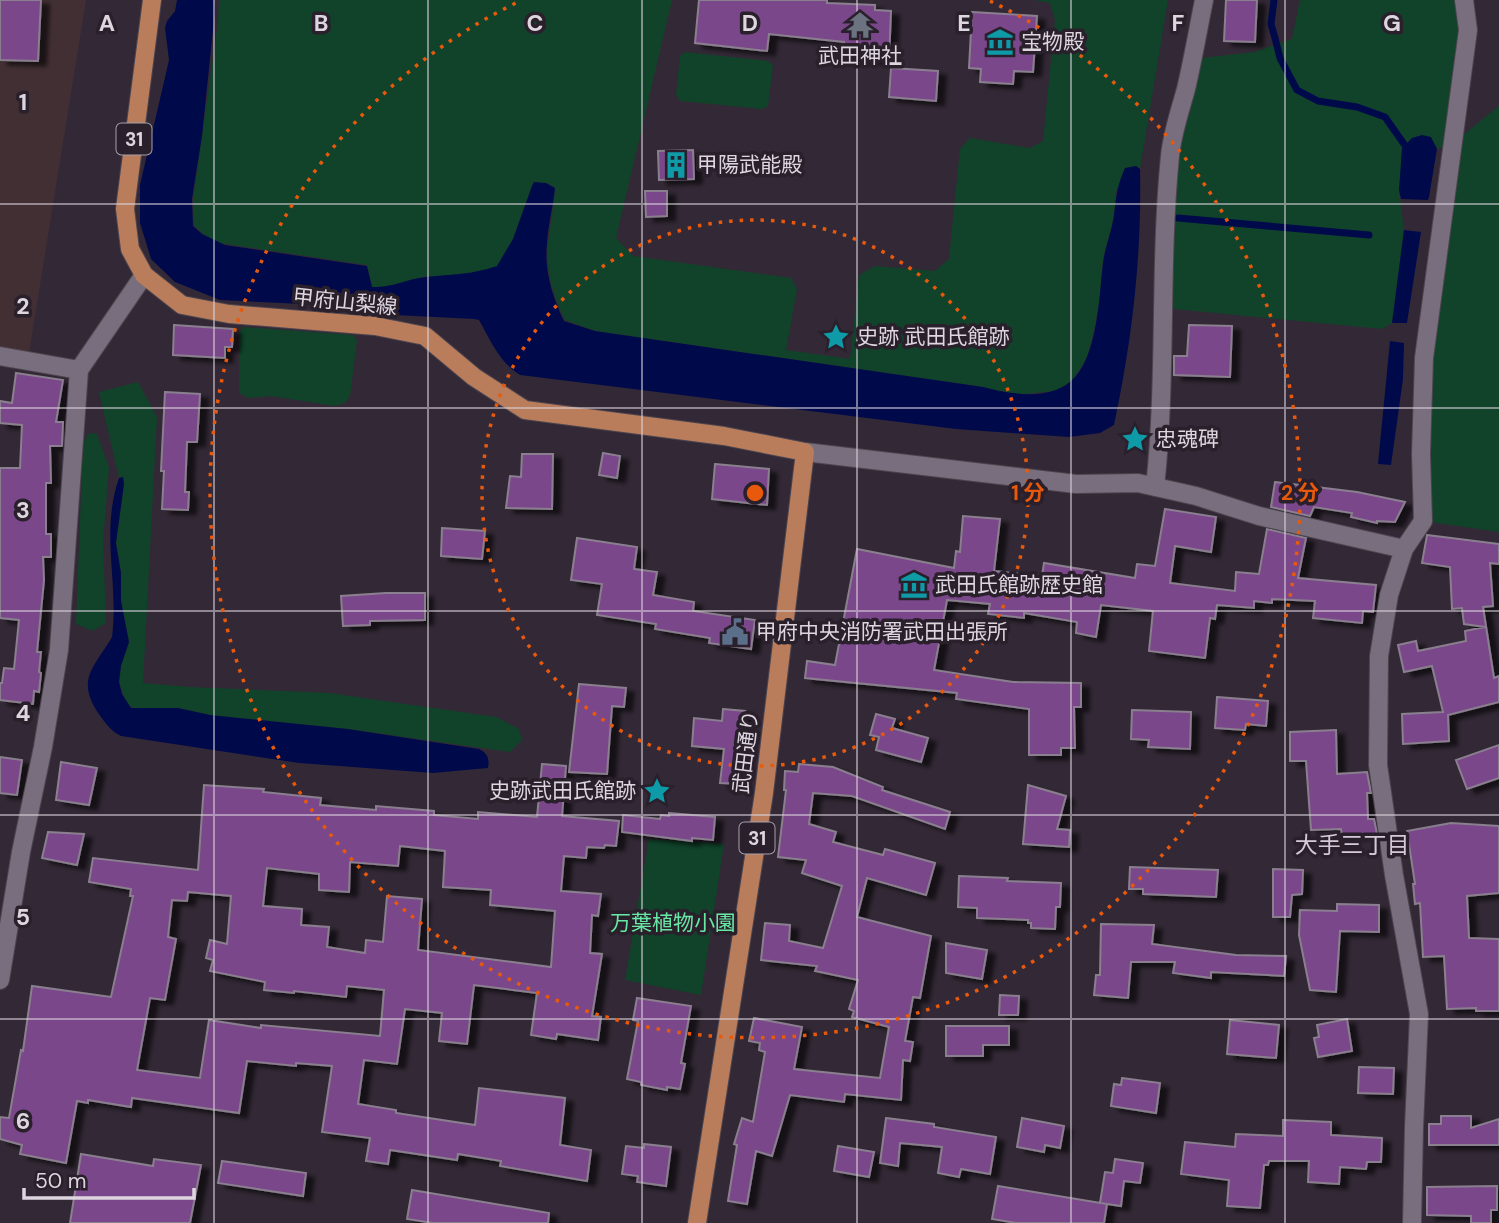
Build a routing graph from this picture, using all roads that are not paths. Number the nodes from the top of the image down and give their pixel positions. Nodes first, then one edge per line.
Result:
1 (152, 0) edge
2 (1204, 0) edge
3 (1464, 0) edge
4 (144, 275) junction
5 (0, 356) edge
6 (79, 370) junction
7 (805, 452) junction
8 (1155, 487) junction
9 (1404, 549) junction
10 (0, 980) edge
11 (697, 1223) edge
12 (1412, 1223) edge

1 - 4 main road, 甲府山梨線 / 31
2 - 8 street
3 - 9 street
4 - 6 street
4 - 7 main road, 甲府山梨線 / 31
5 - 6 street
6 - 10 street
7 - 8 street
7 - 11 main road, 武田通り / 31
8 - 9 street
9 - 12 street

